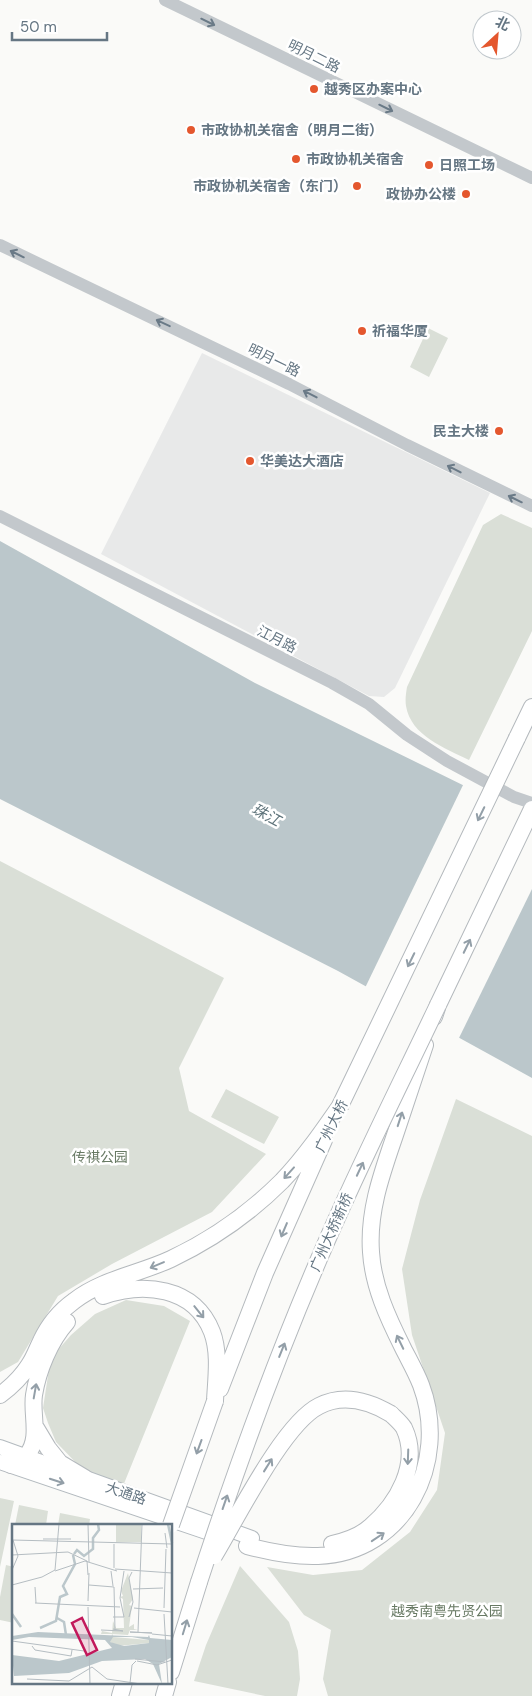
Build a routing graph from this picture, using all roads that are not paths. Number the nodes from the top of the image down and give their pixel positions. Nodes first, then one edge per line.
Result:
1 (165, 0) edge
2 (532, 178) edge
3 (0, 245) edge
4 (532, 506) edge
5 (0, 516) edge
6 (532, 708) edge
7 (532, 803) edge
8 (532, 809) edge
9 (438, 1005) junction
10 (340, 1106) junction
11 (42, 1354) junction
12 (0, 1395) edge
13 (215, 1401) junction
14 (36, 1428) junction
15 (0, 1447) edge
16 (27, 1456) junction
17 (6, 1464) edge
18 (85, 1478) junction
19 (171, 1524) edge
20 (249, 1542) junction
21 (199, 1582) junction
22 (172, 1669) edge

1 -> 2 street, 明月二路
4 -> 3 street, 明月一路
5 - 7 street, 江月路
6 -> 10 highway, 广州大桥, bridge
9 -> 8 highway, 广州大桥新桥
20 -> 9 highway, bridge
21 -> 9 highway, 广州大桥新桥, bridge
10 -> 11 highway
10 -> 13 highway, 广州大桥
11 - 12 highway
11 -> 13 highway
14 -> 11 highway
13 -> 19 highway, 广州大桥, bridge
14 - 16 highway
14 - 18 highway
15 - 16 main road, 大通路
16 - 17 highway
16 - 18 main road, 大通路
17 -> 20 main road, 大通路
18 - 20 main road, 大通路
21 -> 20 highway, bridge
22 -> 21 highway, 广州大桥新桥

